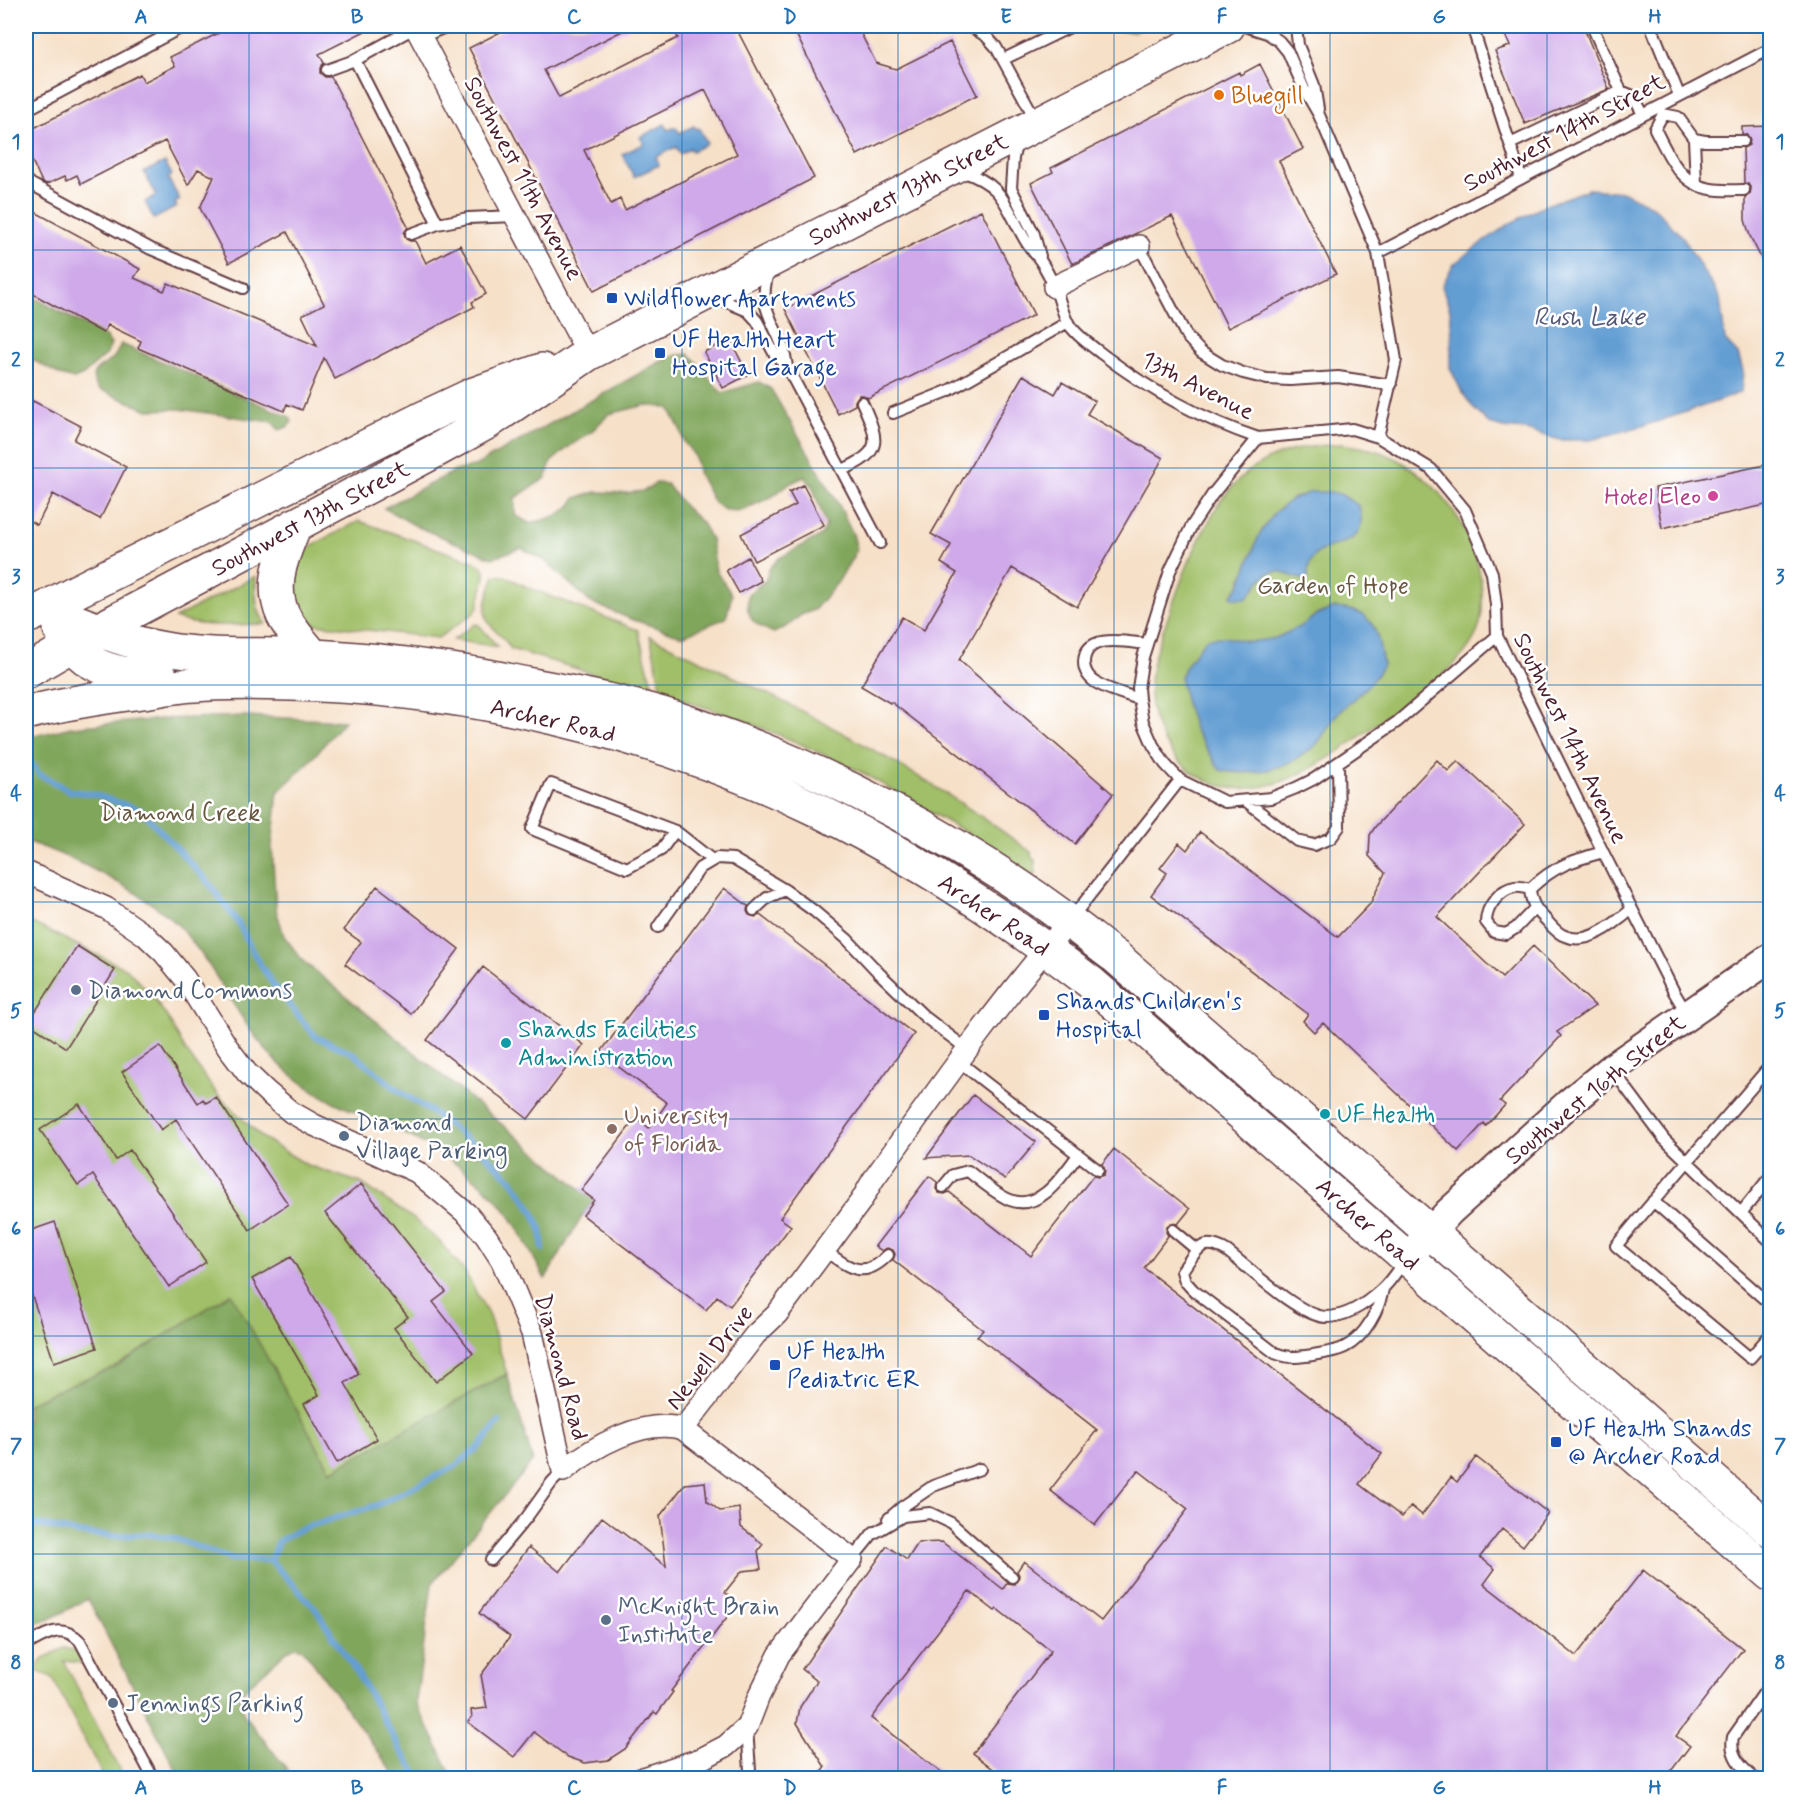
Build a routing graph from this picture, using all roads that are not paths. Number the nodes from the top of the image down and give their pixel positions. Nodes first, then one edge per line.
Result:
1 (184, 26) edge
2 (448, 26) edge
3 (970, 26) edge
4 (1072, 26) edge
5 (1228, 26) edge
6 (1245, 26) edge
7 (1296, 26) edge
8 (1472, 26) edge
9 (1592, 26) edge
10 (1651, 26) edge
11 (418, 30) edge
12 (1770, 49) edge
13 (1004, 59) junction
14 (355, 60) junction
15 (327, 70) dead end
16 (1621, 91) junction
17 (1679, 95) junction
18 (26, 110) edge
19 (1661, 110) junction
20 (1643, 114) junction
21 (1319, 115) junction
22 (1028, 128) junction
23 (1694, 139) junction
24 (1743, 141) dead end
25 (1510, 144) junction
26 (950, 168) junction
27 (26, 178) edge
28 (1521, 178) junction
29 (1696, 184) junction
30 (1744, 190) dead end
31 (515, 216) junction
32 (438, 224) junction
33 (411, 234) dead end
34 (1139, 246) joint
35 (1378, 253) junction
36 (773, 258) junction
37 (1042, 262) junction
38 (1054, 287) junction
39 (243, 288) dead end
40 (704, 293) junction
41 (1068, 322) junction
42 (588, 354) junction
43 (787, 367) junction
44 (1391, 385) junction
45 (862, 402) dead end
46 (893, 413) dead end
47 (1378, 437) junction
48 (1258, 438) junction
49 (842, 470) junction
50 (295, 525) junction
51 (880, 543) dead end
52 (32, 608) edge
53 (1497, 636) junction
54 (85, 637) junction
55 (1147, 644) junction
56 (313, 656) junction
57 (26, 672) edge
58 (194, 685) junction
59 (1138, 699) junction
60 (554, 703) junction
61 (26, 713) edge
62 (1338, 763) junction
63 (1180, 780) junction
64 (1246, 801) junction
65 (675, 831) junction
66 (1603, 852) junction
67 (712, 860) junction
68 (26, 872) edge
69 (1530, 889) junction
70 (785, 890) junction
71 (1535, 908) junction
72 (1632, 909) junction
73 (754, 910) dead end
74 (1070, 921) junction
75 (658, 927) dead end
76 (1046, 948) junction
77 (1770, 958) edge
78 (1688, 1015) junction
79 (962, 1055) junction
80 (1770, 1066) edge
81 (1612, 1068) junction
82 (1078, 1155) junction
83 (1687, 1163) junction
84 (1098, 1170) dead end
85 (1770, 1177) edge
86 (943, 1187) dead end
87 (1653, 1201) junction
88 (1741, 1213) junction
89 (1173, 1230) dead end
90 (1429, 1232) junction
91 (1770, 1241) edge
92 (824, 1250) junction
93 (1197, 1250) junction
94 (888, 1256) dead end
95 (1407, 1258) junction
96 (1383, 1289) junction
97 (1770, 1304) edge
98 (1770, 1335) edge
99 (683, 1429) junction
100 (980, 1469) dead end
101 (563, 1472) junction
102 (1770, 1530) edge
103 (871, 1535) junction
104 (852, 1559) junction
105 (491, 1560) dead end
106 (1770, 1574) edge
107 (1012, 1577) dead end
108 (26, 1645) edge
109 (1770, 1694) edge
110 (747, 1727) junction
111 (648, 1778) edge
112 (153, 1779) edge
113 (749, 1779) edge
114 (1754, 1779) edge

1 - 18 lane
2 - 11 lane
3 - 13 lane
4 - 13 lane
5 - 22 main road, Southwest 13th Street
6 - 21 lane
7 - 21 lane
8 - 25 lane
9 - 16 lane
10 - 17 lane
11 - 14 lane
11 - 31 street, Southwest 11th Avenue
12 - 17 lane, Southwest 14th Street
13 - 22 lane
14 - 15 lane
14 - 32 lane
16 - 20 lane
16 - 25 lane
17 - 19 lane, Southwest 14th Street
19 - 20 lane, Southwest 14th Street
19 - 23 lane
19 - 29 lane
20 - 28 lane, Southwest 14th Street
21 - 35 lane
22 - 26 main road, Southwest 13th Street
22 - 37 lane, 13th Avenue
23 - 24 lane
23 - 29 lane
25 - 28 lane
26 - 36 main road, Southwest 13th Street
26 - 37 lane, 13th Avenue
27 - 39 lane
28 - 35 lane, Southwest 14th Street
29 - 30 lane
31 - 32 lane
31 - 42 street, Southwest 11th Avenue
32 - 33 lane
34 - 38 street
34 - 44 lane
35 - 44 lane
36 - 40 main road, Southwest 13th Street
36 - 43 lane
37 - 38 lane, 13th Avenue
38 - 41 lane, 13th Avenue
40 - 42 main road, Southwest 13th Street
40 - 43 lane
41 - 46 lane
41 - 48 lane, 13th Avenue
42 - 50 main road, Southwest 13th Street
42 - 52 main road, Southwest 13th Street
43 - 49 lane
44 - 47 lane
45 - 49 lane
47 - 48 lane, Southwest 14th Avenue
47 - 53 lane, Southwest 14th Avenue
48 - 55 lane, 13th Avenue
49 - 51 lane
50 - 54 main road, Southwest 13th Street
50 - 56 main road
52 - 54 main road
53 - 62 lane
53 - 66 lane, Southwest 14th Avenue
54 - 56 main road, Archer Road
54 - 57 main road, Southwest 13th Street
54 - 58 main road
55 - 59 lane, 13th Avenue
55 - 59 lane
56 - 60 main road, Archer Road
58 - 60 main road, Archer Road
58 - 61 main road, Archer Road
59 - 63 lane, 13th Avenue
60 - 74 main road, Archer Road
60 - 76 main road, Archer Road
62 - 64 lane
62 - 64 lane
63 - 64 lane
63 - 74 lane
65 - 65 lane
65 - 67 lane
66 - 69 lane
66 - 72 lane, Southwest 14th Avenue
67 - 70 lane
67 - 75 lane
68 - 101 street, Diamond Road
69 - 71 lane
69 - 71 lane
70 - 73 lane
70 - 79 lane
71 - 72 lane
72 - 78 lane, Southwest 14th Avenue
74 - 76 street, Newell Drive
74 - 90 main road, Archer Road
76 - 79 street, Newell Drive
76 - 95 main road, Archer Road
77 - 78 street, Southwest 16th Street
78 - 81 street, Southwest 16th Street
79 - 82 lane
79 - 92 street, Newell Drive
80 - 83 lane
81 - 83 lane
81 - 90 street, Southwest 16th Street
82 - 84 lane
82 - 86 lane
83 - 87 lane
83 - 88 lane
85 - 88 lane
87 - 97 lane
87 - 98 lane
88 - 91 lane
89 - 93 lane
90 - 95 street, Southwest 16th Street
90 - 102 main road, Archer Road
92 - 94 lane
92 - 99 street, Newell Drive
93 - 96 lane
93 - 96 lane
95 - 96 lane
95 - 106 main road, Archer Road
99 - 101 street
99 - 104 street, Newell Drive
100 - 103 lane
101 - 105 lane
103 - 104 lane
103 - 107 lane
104 - 110 street
108 - 112 lane
109 - 114 lane
110 - 111 street
110 - 113 lane

